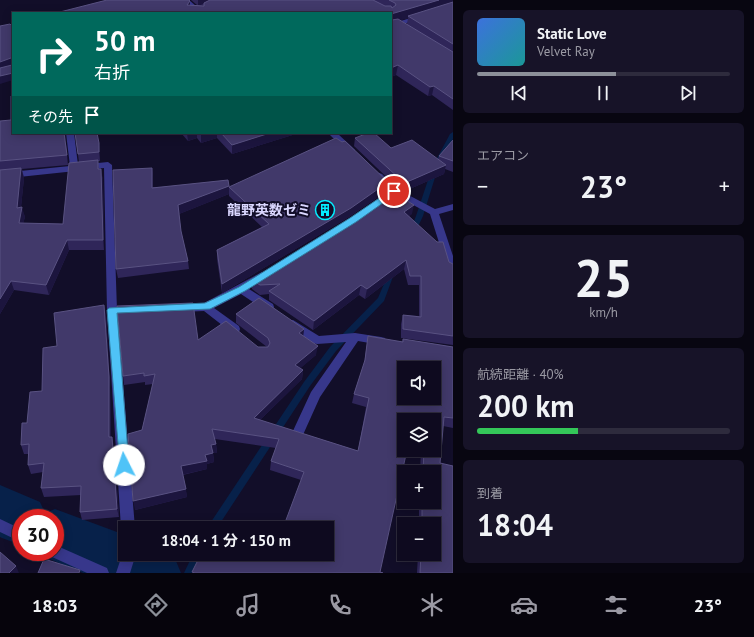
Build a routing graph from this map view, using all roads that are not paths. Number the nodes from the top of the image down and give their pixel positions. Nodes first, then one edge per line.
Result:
1 (185, 0) edge
2 (199, 11) edge
3 (426, 15) edge
4 (396, 16) edge
5 (403, 24) junction
6 (392, 26) edge
7 (70, 134) edge
8 (333, 134) edge
9 (360, 159) edge
10 (74, 168) junction
11 (372, 170) edge
12 (0, 176) edge
13 (453, 207) edge
14 (434, 212) junction
15 (453, 271) edge
16 (268, 273) edge
17 (242, 289) junction
18 (206, 307) junction
19 (167, 308) edge
20 (356, 337) junction
21 (246, 338) edge
22 (393, 342) edge
23 (298, 433) edge
24 (128, 521) edge
25 (0, 525) edge
26 (12, 531) edge
27 (64, 555) edge
28 (127, 561) edge
29 (102, 573) edge
30 (123, 573) edge

1 - 2 street
3 - 5 street
4 - 5 street
5 - 6 street
7 - 10 street
8 - 9 street
10 - 12 street
10 - 24 street
11 - 14 street
13 - 14 street
14 - 15 street
16 - 17 street
17 - 18 street
17 - 20 street
18 - 19 street
18 - 21 street
20 - 22 street
20 - 23 street
25 - 26 street
27 - 29 street
28 - 30 street

